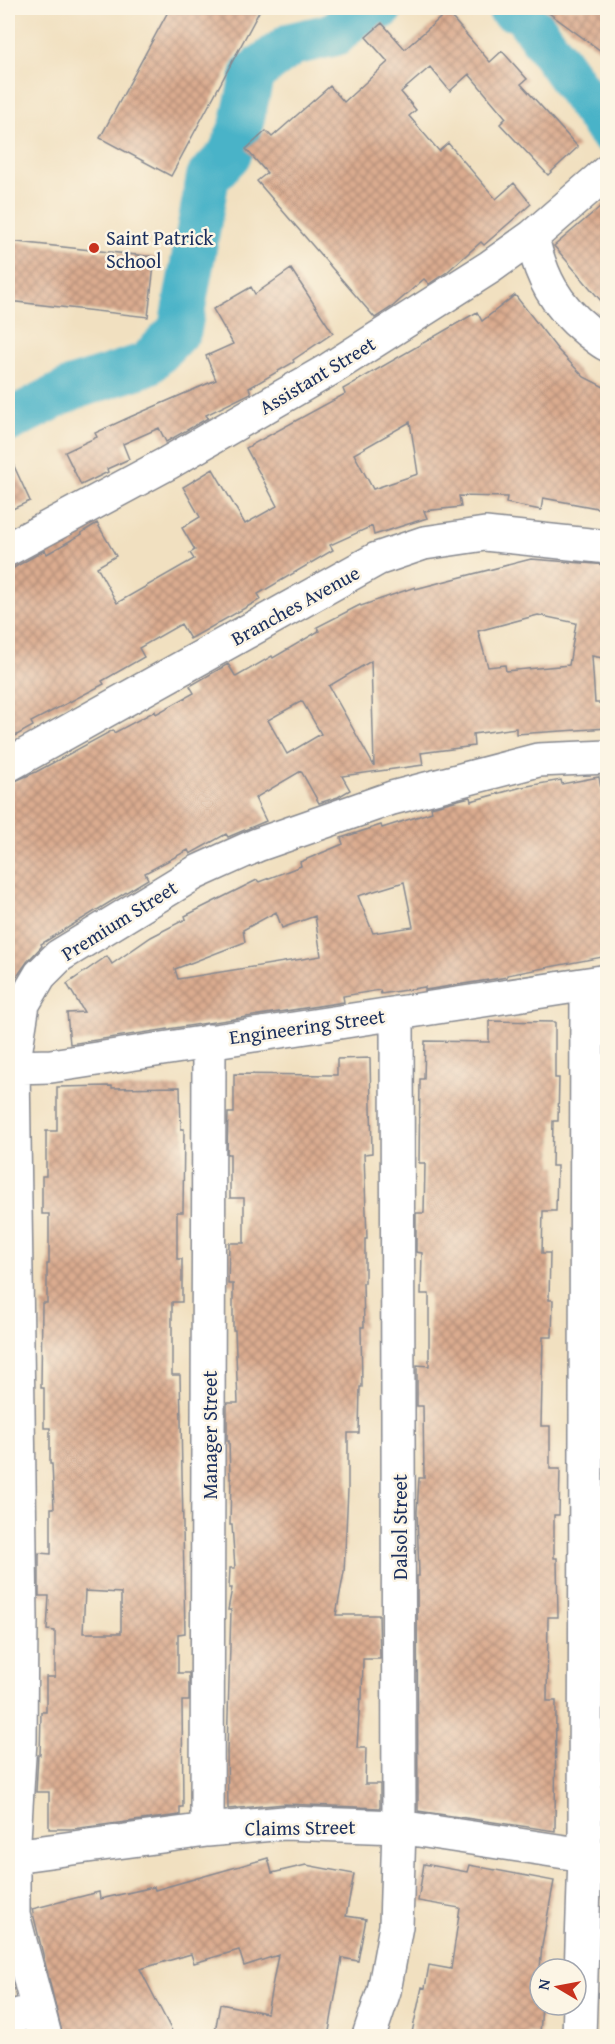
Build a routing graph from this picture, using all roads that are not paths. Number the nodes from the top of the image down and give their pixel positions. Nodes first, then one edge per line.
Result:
1 (601, 177) edge
2 (532, 237) junction
3 (608, 345) edge
4 (608, 548) edge
5 (8, 549) edge
6 (608, 757) edge
7 (8, 765) edge
8 (597, 983) edge
9 (397, 1013) junction
10 (209, 1041) junction
11 (10, 1065) edge
12 (13, 1758) edge
13 (399, 1827) junction
14 (207, 1830) junction
15 (13, 1856) junction
16 (596, 1858) edge
17 (30, 2021) edge
18 (369, 2037) edge
19 (579, 2037) edge

1 - 2 street, Assistant Street
2 - 3 street
2 - 5 street, Assistant Street
4 - 7 street, Branches Avenue
6 - 11 street, Premium Street
8 - 9 street, Engineering Street
8 - 16 street
9 - 10 street, Engineering Street
9 - 13 street, Dalsol Street
10 - 11 street, Engineering Street
10 - 14 street, Manager Street
11 - 12 street, Premium Street
12 - 15 street, Premium Street
13 - 14 street, Claims Street
13 - 16 street, Claims Street
13 - 18 street, Dalsol Street
14 - 15 street, Claims Street
15 - 17 street, Premium Street
16 - 19 street

